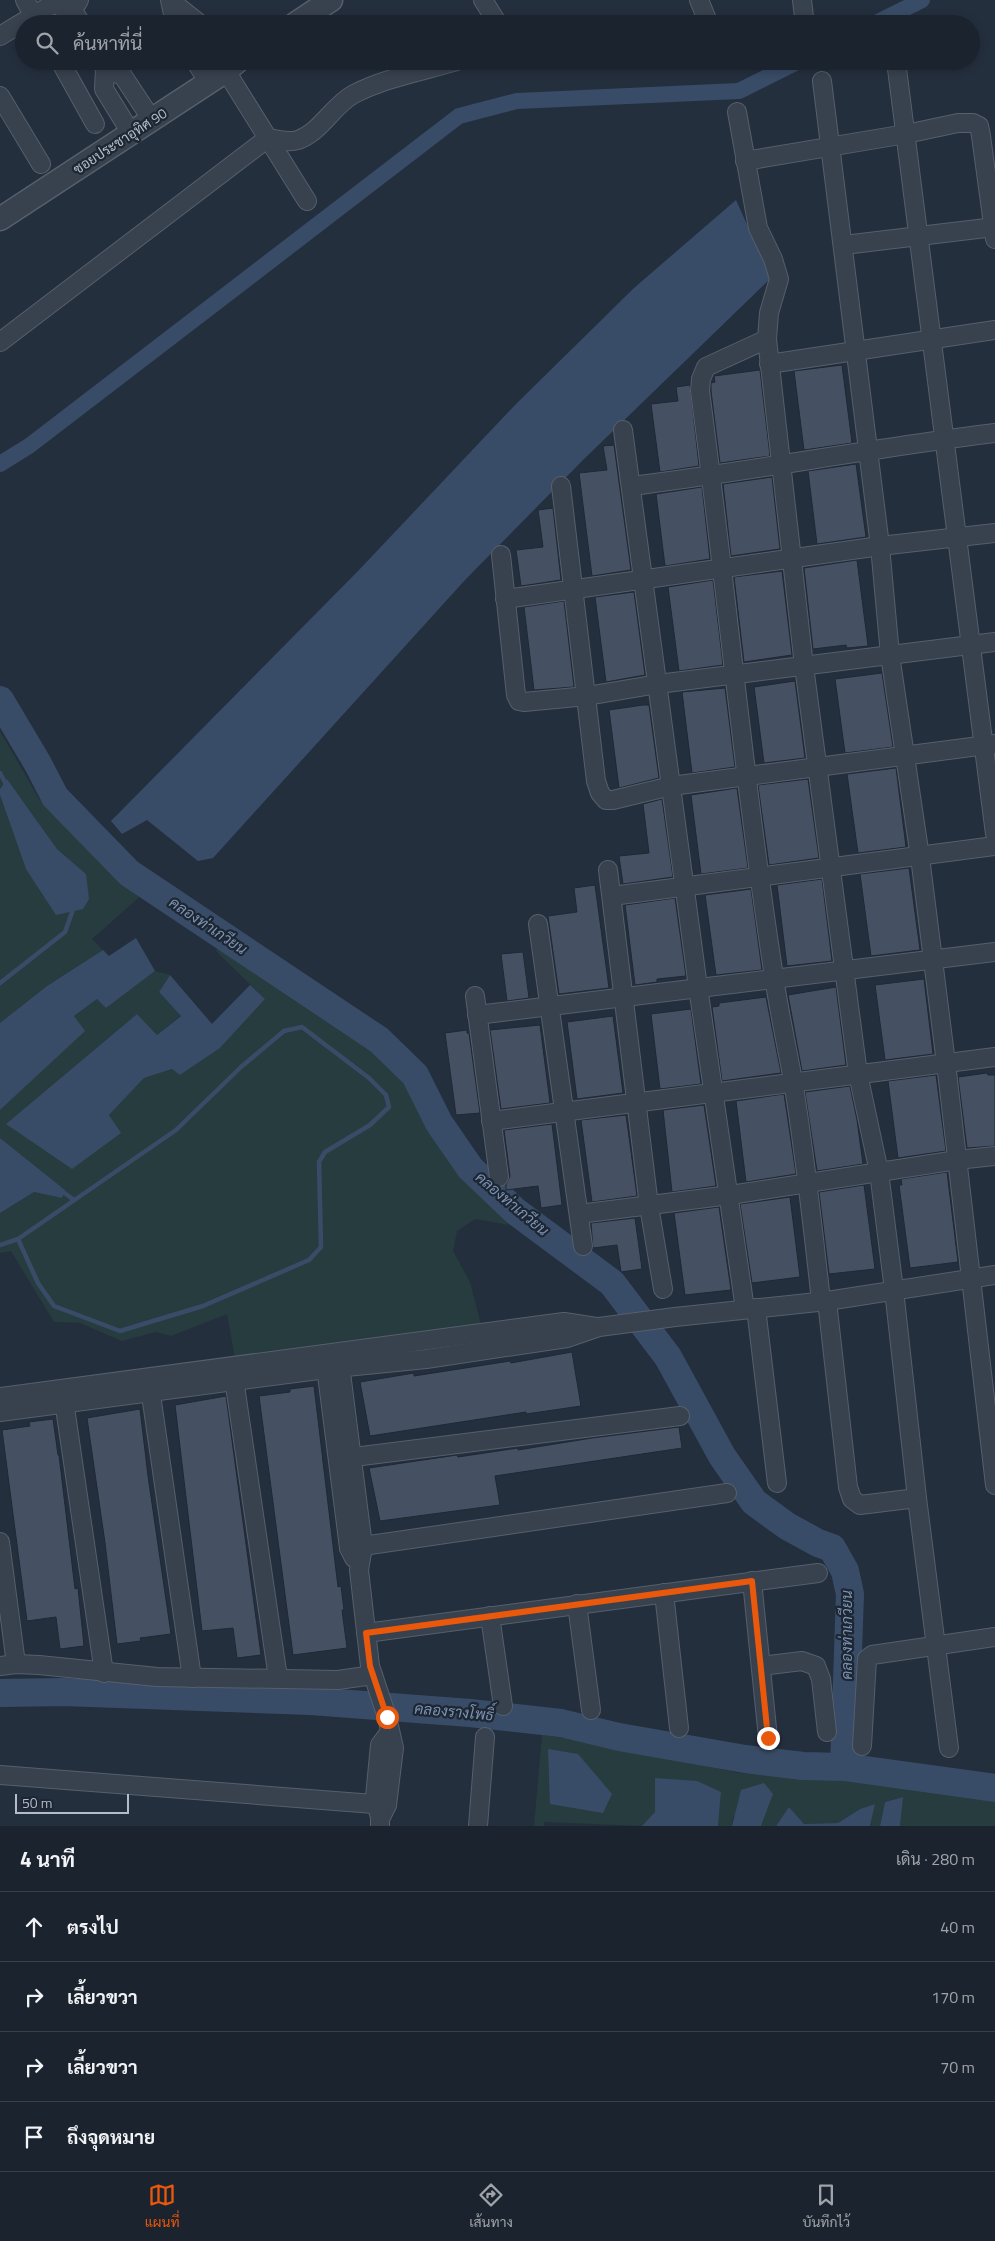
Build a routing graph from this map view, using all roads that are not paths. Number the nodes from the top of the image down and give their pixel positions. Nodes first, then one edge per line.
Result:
1 (25, 0) edge
2 (331, 0) edge
3 (483, 0) edge
4 (699, 0) edge
5 (55, 1) edge
6 (170, 1) edge
7 (76, 4) edge
8 (33, 15) edge
9 (41, 15) edge
10 (173, 15) edge
11 (188, 15) edge
12 (308, 15) edge
13 (492, 15) edge
14 (705, 15) edge
15 (15, 29) edge
16 (0, 36) edge
17 (65, 70) edge
18 (103, 70) edge
19 (112, 70) edge
20 (225, 70) edge
21 (227, 70) edge
22 (427, 70) edge
23 (897, 70) edge
24 (822, 81) dead end
25 (0, 96) edge
26 (737, 112) dead end
27 (152, 120) junction
28 (95, 124) dead end
29 (131, 133) junction
30 (906, 134) junction
31 (268, 138) junction
32 (830, 146) junction
33 (745, 161) junction
34 (41, 164) dead end
35 (307, 201) dead end
36 (0, 219) edge
37 (994, 231) edge
38 (918, 236) junction
39 (844, 245) junction
40 (995, 330) edge
41 (766, 339) junction
42 (931, 339) junction
43 (0, 342) edge
44 (855, 351) junction
45 (769, 364) junction
46 (623, 430) dead end
47 (995, 433) edge
48 (944, 439) junction
49 (867, 450) junction
50 (782, 465) junction
51 (711, 476) junction
52 (561, 486) dead end
53 (631, 486) junction
54 (995, 533) edge
55 (957, 538) junction
56 (880, 546) junction
57 (501, 555) dead end
58 (792, 558) junction
59 (721, 570) junction
60 (644, 578) junction
61 (573, 590) junction
62 (505, 599) junction
63 (995, 642) edge
64 (970, 645) junction
65 (890, 655) junction
66 (804, 666) junction
67 (733, 675) junction
68 (658, 684) junction
69 (587, 696) junction
70 (989, 744) edge
71 (904, 756) junction
72 (818, 767) junction
73 (747, 776) junction
74 (671, 786) junction
75 (995, 834) edge
76 (995, 846) edge
77 (920, 858) junction
78 (831, 868) junction
79 (608, 870) dead end
80 (761, 876) junction
81 (685, 886) junction
82 (612, 896) junction
83 (538, 924) dead end
84 (995, 952) edge
85 (931, 960) junction
86 (844, 969) junction
87 (774, 978) junction
88 (698, 988) junction
89 (475, 996) dead end
90 (624, 997) junction
91 (550, 1007) junction
92 (477, 1015) junction
93 (995, 1057) edge
94 (946, 1063) junction
95 (858, 1074) junction
96 (793, 1081) junction
97 (715, 1093) junction
98 (636, 1102) junction
99 (564, 1112) junction
100 (491, 1121) junction
101 (995, 1156) edge
102 (957, 1160) junction
103 (878, 1172) junction
104 (499, 1177) dead end
105 (807, 1182) junction
106 (730, 1195) junction
107 (649, 1206) junction
108 (579, 1214) junction
109 (583, 1246) dead end
110 (995, 1275) edge
111 (972, 1278) junction
112 (663, 1289) dead end
113 (894, 1290) junction
114 (824, 1301) junction
115 (750, 1309) junction
116 (332, 1361) junction
117 (234, 1374) junction
118 (150, 1385) junction
119 (64, 1396) junction
120 (0, 1397) edge
121 (0, 1412) edge
122 (680, 1416) dead end
123 (344, 1458) junction
124 (777, 1483) dead end
125 (995, 1485) edge
126 (727, 1492) dead end
127 (917, 1498) junction
128 (0, 1542) edge
129 (356, 1547) junction
130 (818, 1572) dead end
131 (752, 1581) junction
132 (664, 1593) junction
133 (577, 1604) junction
134 (490, 1616) junction
135 (366, 1633) junction
136 (995, 1637) edge
137 (935, 1647) junction
138 (8, 1665) edge
139 (761, 1666) junction
140 (104, 1673) junction
141 (192, 1678) junction
142 (278, 1678) junction
143 (374, 1679) junction
144 (503, 1706) dead end
145 (591, 1710) dead end
146 (679, 1728) dead end
147 (827, 1732) dead end
148 (485, 1737) dead end
149 (768, 1738) dead end
150 (862, 1746) dead end
151 (949, 1748) dead end
152 (0, 1775) edge
153 (381, 1813) edge
154 (478, 1826) edge

1 - 8 street
2 - 12 street
3 - 13 street
4 - 14 street
5 - 7 street
5 - 9 street
6 - 10 street
6 - 11 street
15 - 16 street
17 - 28 street
18 - 29 street
19 - 27 street
20 - 27 street, ซอยประชาอุทิศ 90
21 - 31 street
22 - 31 street
23 - 30 street
24 - 32 street
25 - 34 street
26 - 33 street
27 - 29 street, ซอยประชาอุทิศ 90
29 - 36 street, ซอยประชาอุทิศ 90
30 - 32 street
30 - 37 street
30 - 38 street
31 - 35 street
31 - 43 street
32 - 33 street
32 - 39 street
33 - 41 street
37 - 38 street
38 - 39 street
38 - 42 street
39 - 44 street
40 - 42 street
41 - 45 street
41 - 51 street
42 - 44 street
42 - 48 street
44 - 45 street
44 - 49 street
45 - 50 street
46 - 53 street
47 - 48 street
48 - 49 street
48 - 55 street
49 - 50 street
49 - 56 street
50 - 51 street
50 - 58 street
51 - 53 street
51 - 59 street
52 - 61 street
53 - 60 street
54 - 55 street
55 - 56 street
55 - 64 street
56 - 58 street
56 - 65 street
57 - 62 street
58 - 59 street
58 - 66 street
59 - 60 street
59 - 67 street
60 - 61 street
60 - 68 street
61 - 62 street
61 - 69 street
62 - 69 street
63 - 64 street
64 - 65 street
64 - 70 street
65 - 66 street
65 - 71 street
66 - 67 street
66 - 72 street
67 - 68 street
67 - 73 street
68 - 69 street
68 - 74 street
69 - 74 street
70 - 71 street
70 - 75 street
71 - 72 street
71 - 77 street
72 - 73 street
72 - 78 street
73 - 74 street
73 - 80 street
74 - 81 street
76 - 77 street
77 - 78 street
77 - 85 street
78 - 80 street
78 - 86 street
79 - 82 street
80 - 81 street
80 - 87 street
81 - 82 street
81 - 88 street
82 - 90 street
83 - 91 street
84 - 85 street
85 - 86 street
85 - 94 street
86 - 87 street
86 - 95 street
87 - 88 street
87 - 96 street
88 - 90 street
88 - 97 street
89 - 92 street
90 - 91 street
90 - 98 street
91 - 92 street
91 - 99 street
92 - 100 street
93 - 94 street
94 - 95 street
94 - 102 street
95 - 96 street
95 - 103 street
96 - 97 street
96 - 105 street
97 - 98 street
97 - 106 street
98 - 99 street
98 - 107 street
99 - 100 street
99 - 108 street
100 - 104 street
101 - 102 street
102 - 103 street
102 - 111 street
103 - 105 street
103 - 113 street
105 - 106 street
105 - 114 street
106 - 107 street
106 - 115 street
107 - 108 street
107 - 112 street
108 - 109 street
110 - 111 street
111 - 113 street
111 - 125 street
113 - 114 street
113 - 127 street
114 - 115 street
114 - 127 street
115 - 116 street
115 - 124 street
116 - 117 street
116 - 123 street
117 - 118 street
117 - 142 street
118 - 119 street
118 - 141 street
119 - 120 street
119 - 121 street
119 - 140 street
122 - 123 street
123 - 129 street
126 - 129 street
127 - 137 street
128 - 138 street
129 - 135 street
130 - 131 street
131 - 132 street
131 - 139 street
132 - 133 street
132 - 146 street
133 - 134 street
133 - 145 street
134 - 135 street
134 - 144 street
135 - 143 street
136 - 137 street
137 - 150 street
137 - 151 street
138 - 140 street
139 - 147 street
139 - 149 street
140 - 141 street
141 - 142 street
142 - 143 street
143 - 153 street
148 - 154 street
152 - 153 street

